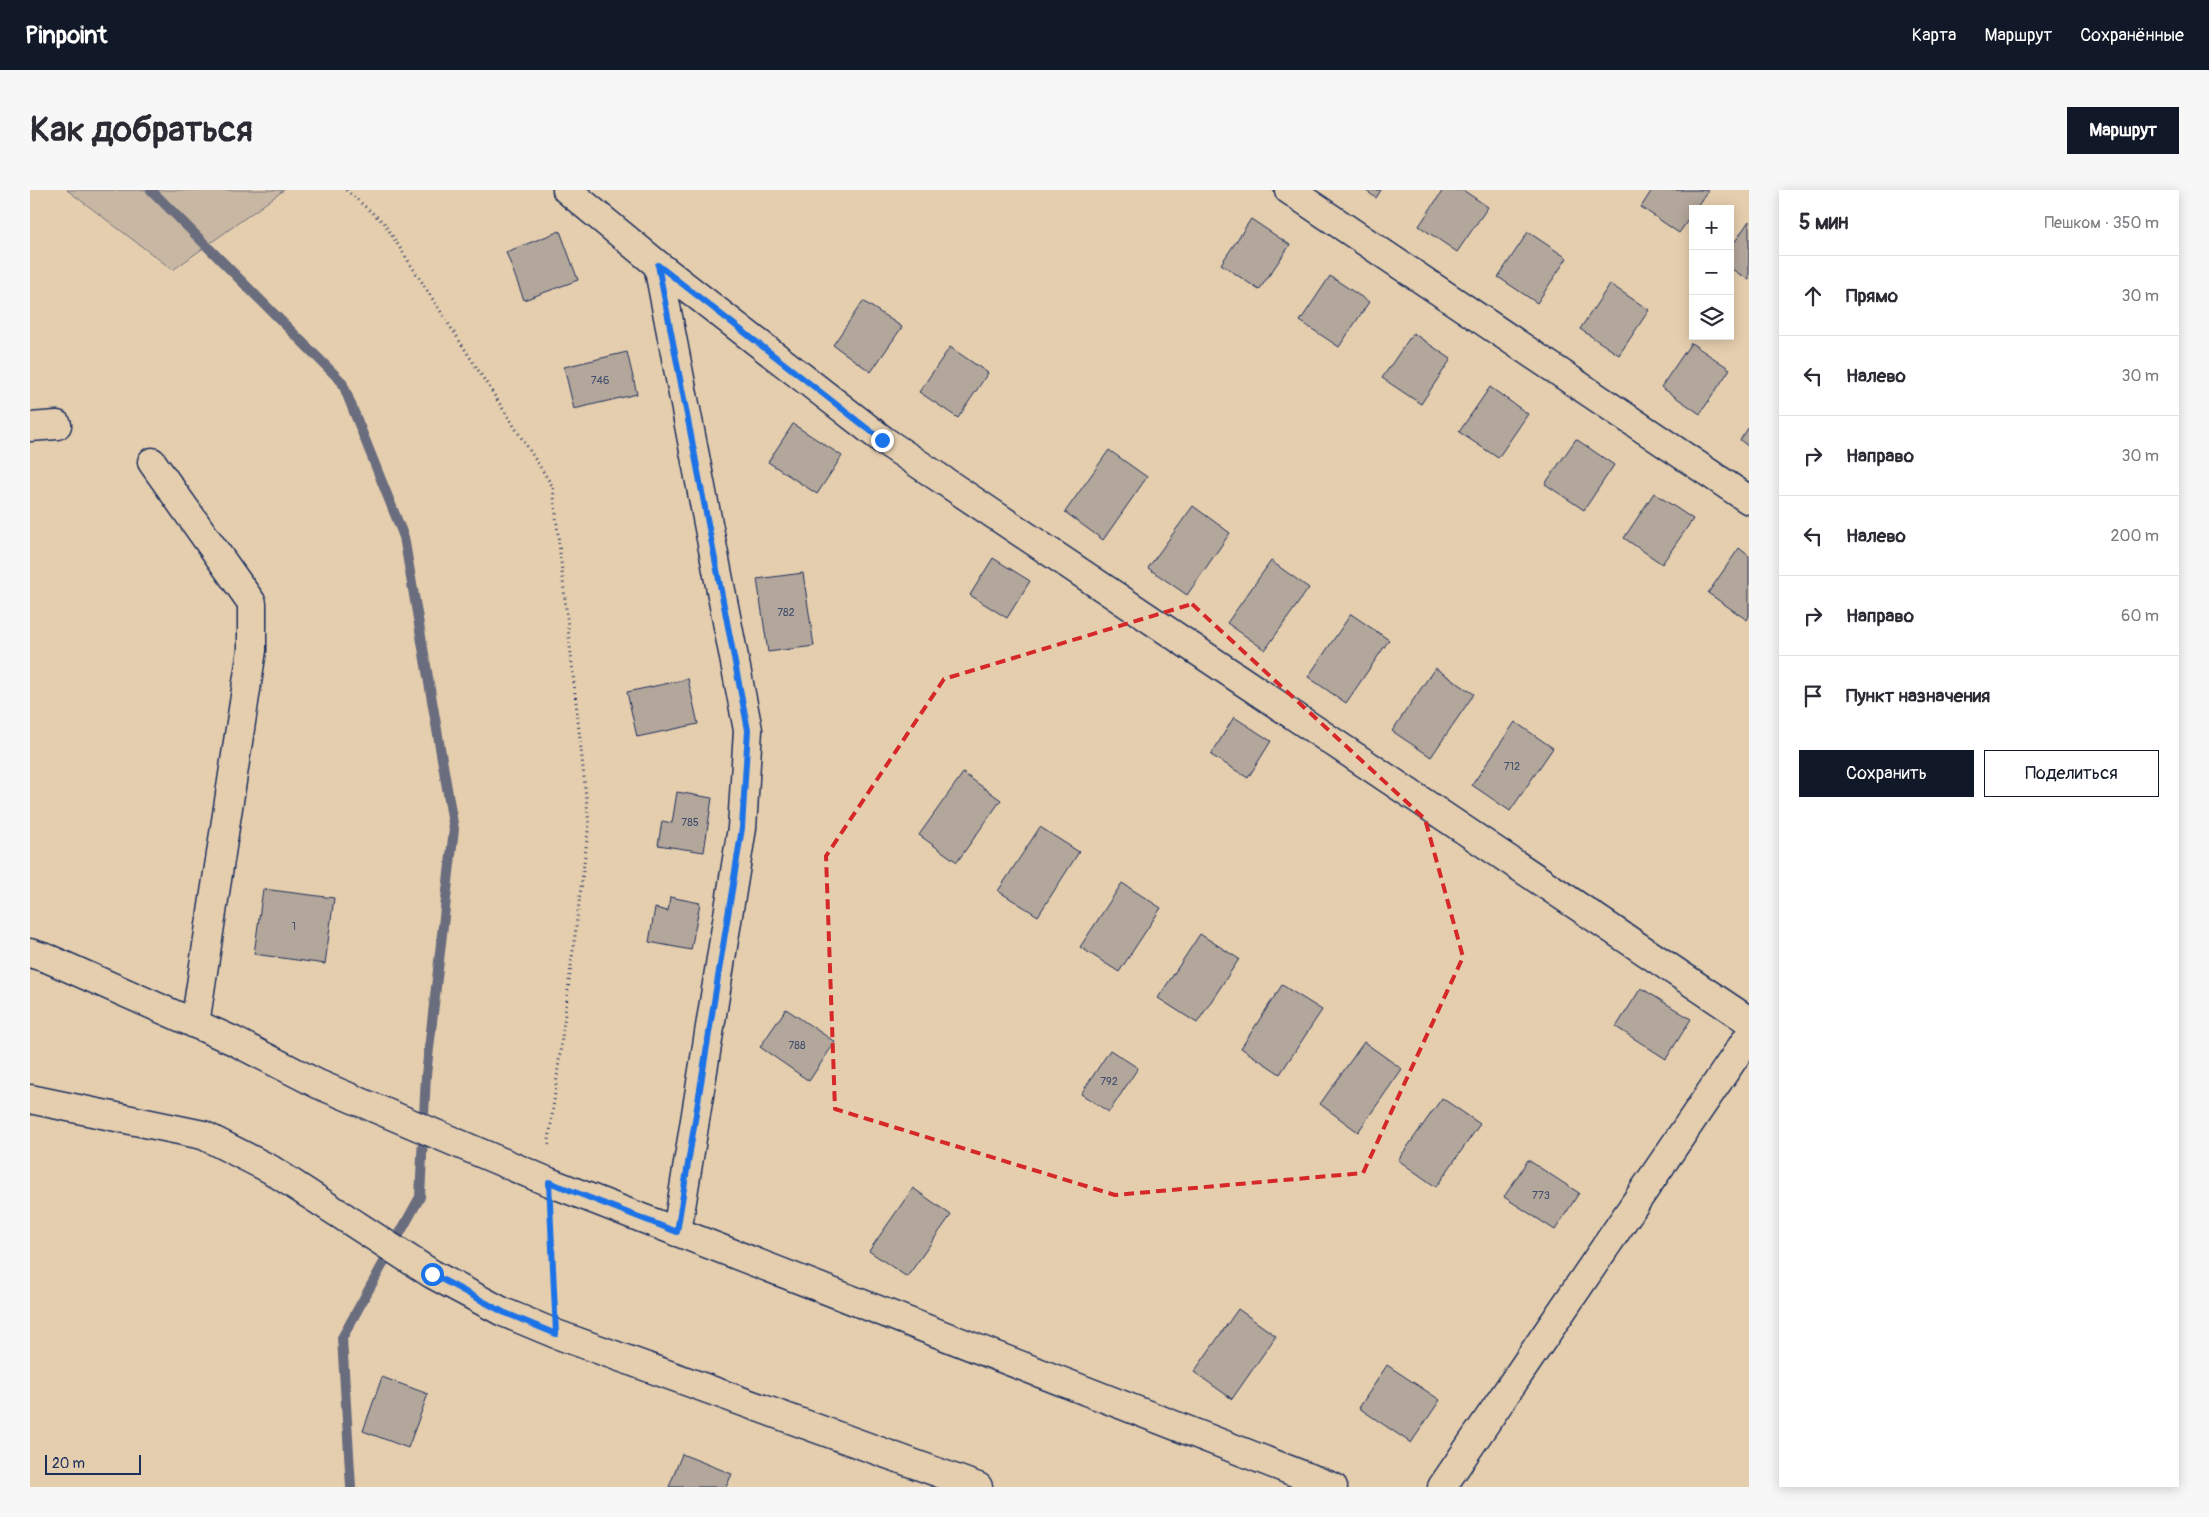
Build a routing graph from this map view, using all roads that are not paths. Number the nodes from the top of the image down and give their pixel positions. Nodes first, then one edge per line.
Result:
1 (567, 190) edge
2 (1289, 190) edge
3 (658, 265) junction
4 (57, 424) dead end
5 (30, 427) edge
6 (152, 462) dead end
7 (1749, 500) edge
8 (30, 953) edge
9 (1749, 1021) edge
10 (195, 1024) junction
11 (1749, 1036) edge
12 (30, 1098) edge
13 (677, 1232) junction
14 (978, 1487) edge
15 (1333, 1487) edge
16 (1442, 1487) edge

1 - 3 street
2 - 7 street
3 - 9 street
3 - 13 street
4 - 5 street
6 - 10 street
8 - 10 street
10 - 13 street
11 - 16 street
12 - 14 street
13 - 15 street

